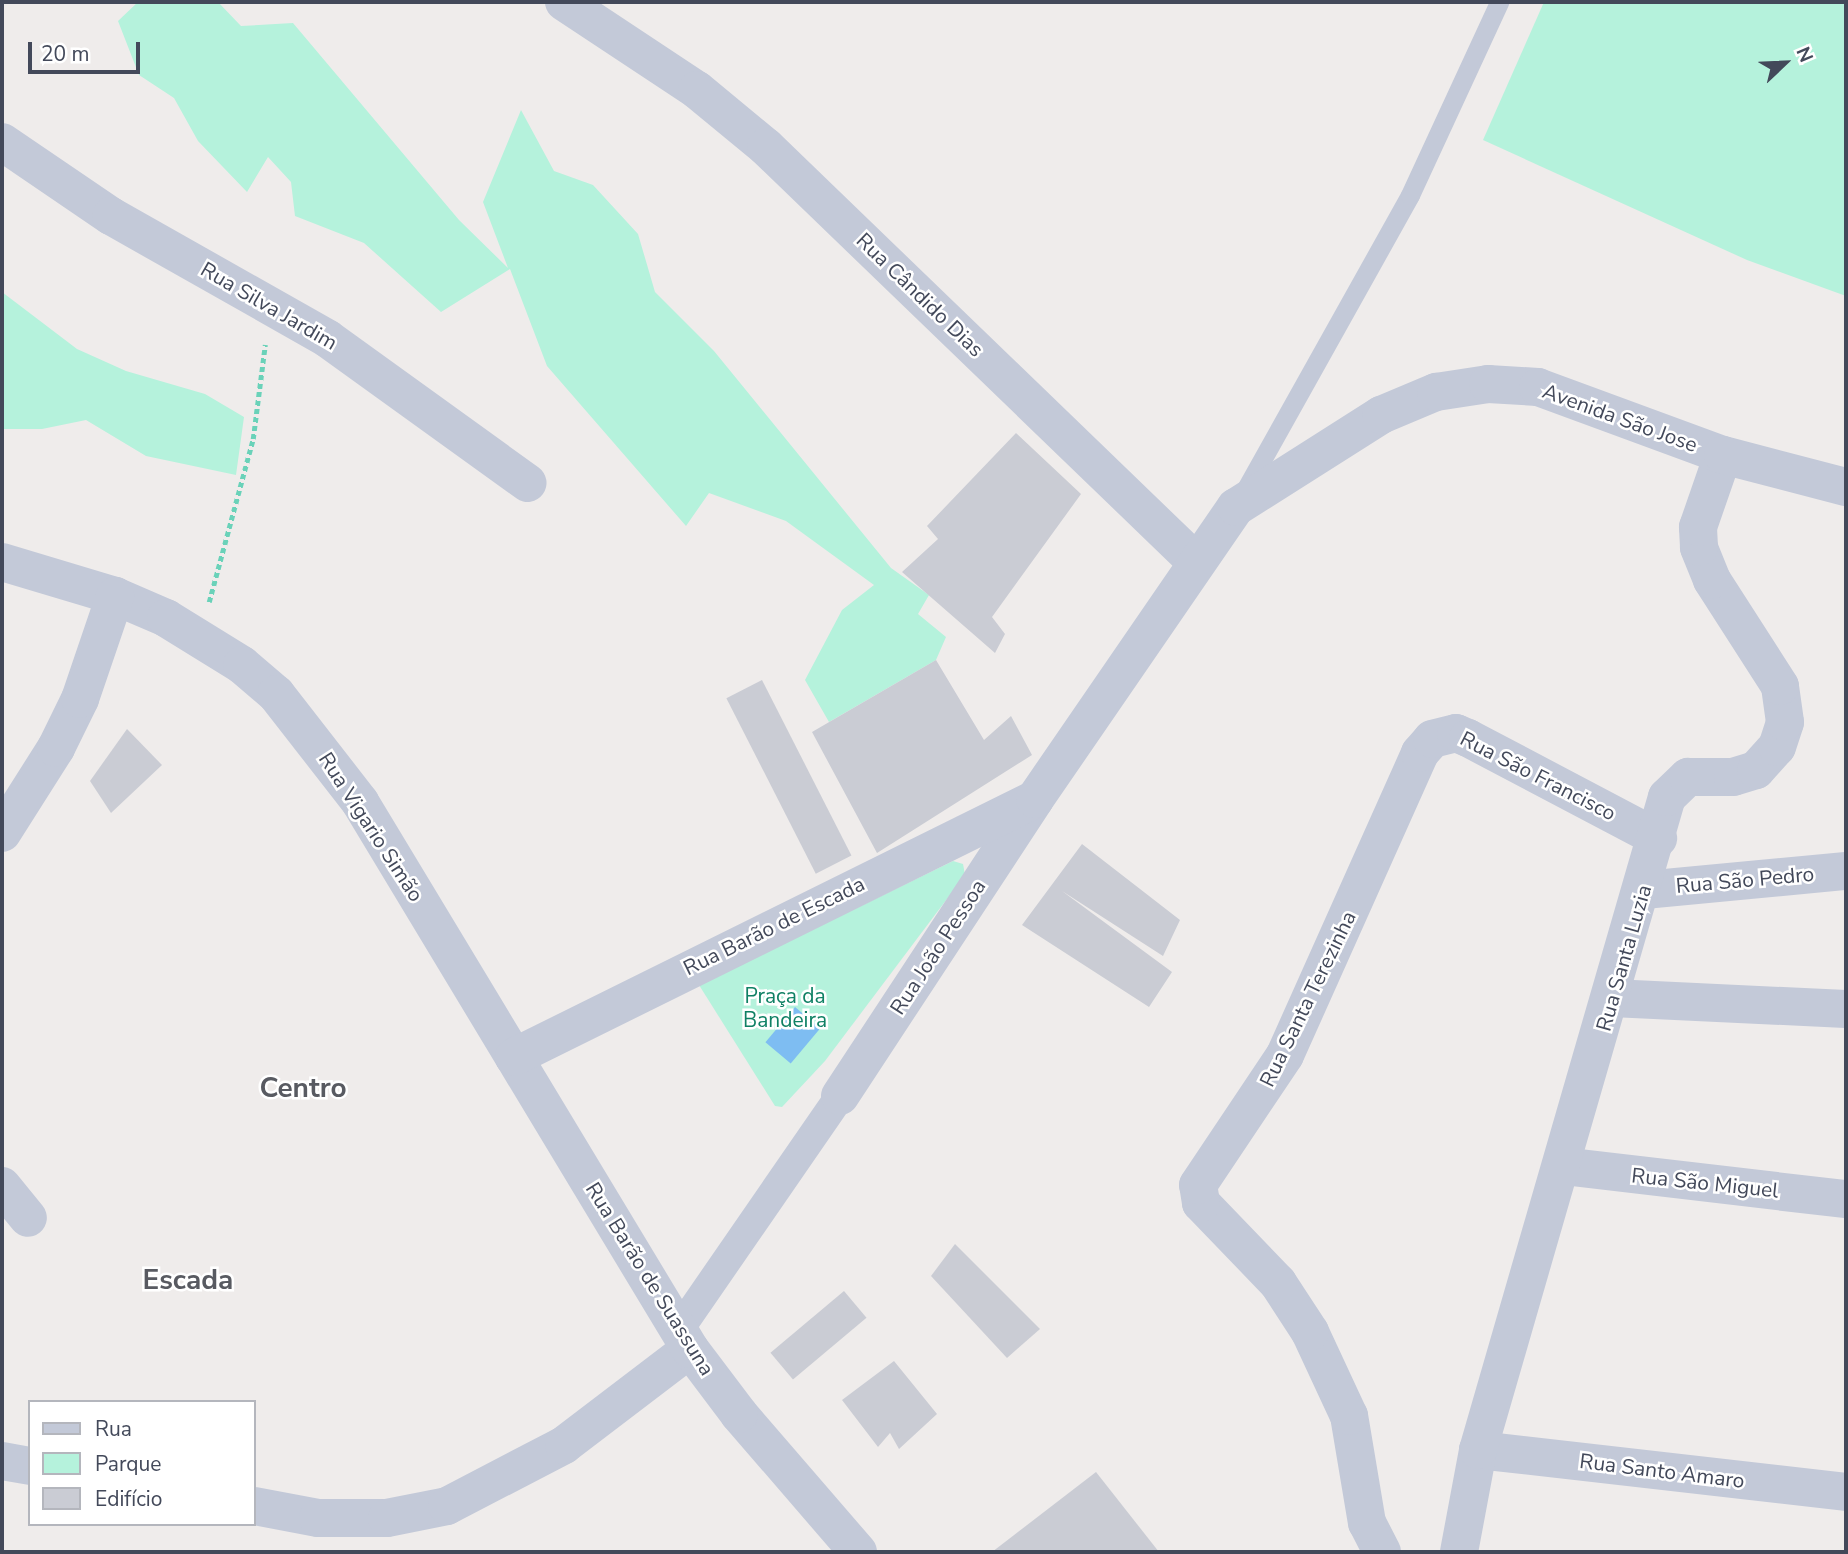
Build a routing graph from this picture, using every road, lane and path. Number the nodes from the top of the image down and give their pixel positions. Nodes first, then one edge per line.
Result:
1 (564, 2) edge
2 (1499, 2) edge
3 (2, 142) edge
4 (269, 306) junction
5 (1723, 455) junction
6 (528, 483) dead end
7 (1846, 487) edge
8 (1236, 507) junction
9 (2, 562) edge
10 (1196, 562) junction
11 (115, 596) junction
12 (204, 641) junction
13 (1420, 753) joint
14 (1035, 799) junction
15 (2, 833) edge
16 (1658, 838) junction
17 (1846, 871) edge
18 (1644, 890) junction
19 (1612, 998) junction
20 (1846, 1009) edge
21 (514, 1057) junction
22 (840, 1096) joint
23 (1563, 1166) junction
24 (2, 1186) edge
25 (1846, 1199) edge
26 (28, 1218) dead end
27 (684, 1340) junction
28 (1478, 1450) junction
29 (2, 1461) edge
30 (28, 1466) edge
31 (1846, 1492) edge
32 (256, 1506) edge
33 (1374, 1538) edge
34 (858, 1552) edge
35 (1459, 1552) edge

1 - 10 street, Rua Cândido Dias
2 - 8 lane
3 - 4 street, Rua Silva Jardim
4 - 6 street, Rua Silva Jardim
4 - 12 path
5 - 7 street, Avenida São Jose
5 - 8 street, Avenida São Jose
5 - 16 street, Rua Santa Luzia
8 - 10 street, Avenida São Jose
9 - 11 street, Rua Vigario Simão
10 - 14 street, Rua João Pessoa
11 - 12 street, Rua Vigario Simão
11 - 15 street
12 - 21 street, Rua Vigario Simão
13 - 16 street, Rua São Francisco
13 - 33 street, Rua Santa Terezinha
14 - 21 street, Rua Barão de Escada
14 - 22 street, Rua João Pessoa
16 - 18 street, Rua Santa Luzia
17 - 18 street, Rua São Pedro
18 - 19 street, Rua Santa Luzia
19 - 20 street
19 - 23 street, Rua Santa Luzia
21 - 27 street, Rua Barão de Suassuna
22 - 27 street, Rua João Pessoa
23 - 25 street, Rua São Miguel
23 - 28 street, Rua Santa Luzia
24 - 26 street
27 - 32 street
27 - 34 street, Rua Barão de Suassuna
28 - 31 street, Rua Santo Amaro
28 - 35 street, Rua Santa Luzia
29 - 30 street

